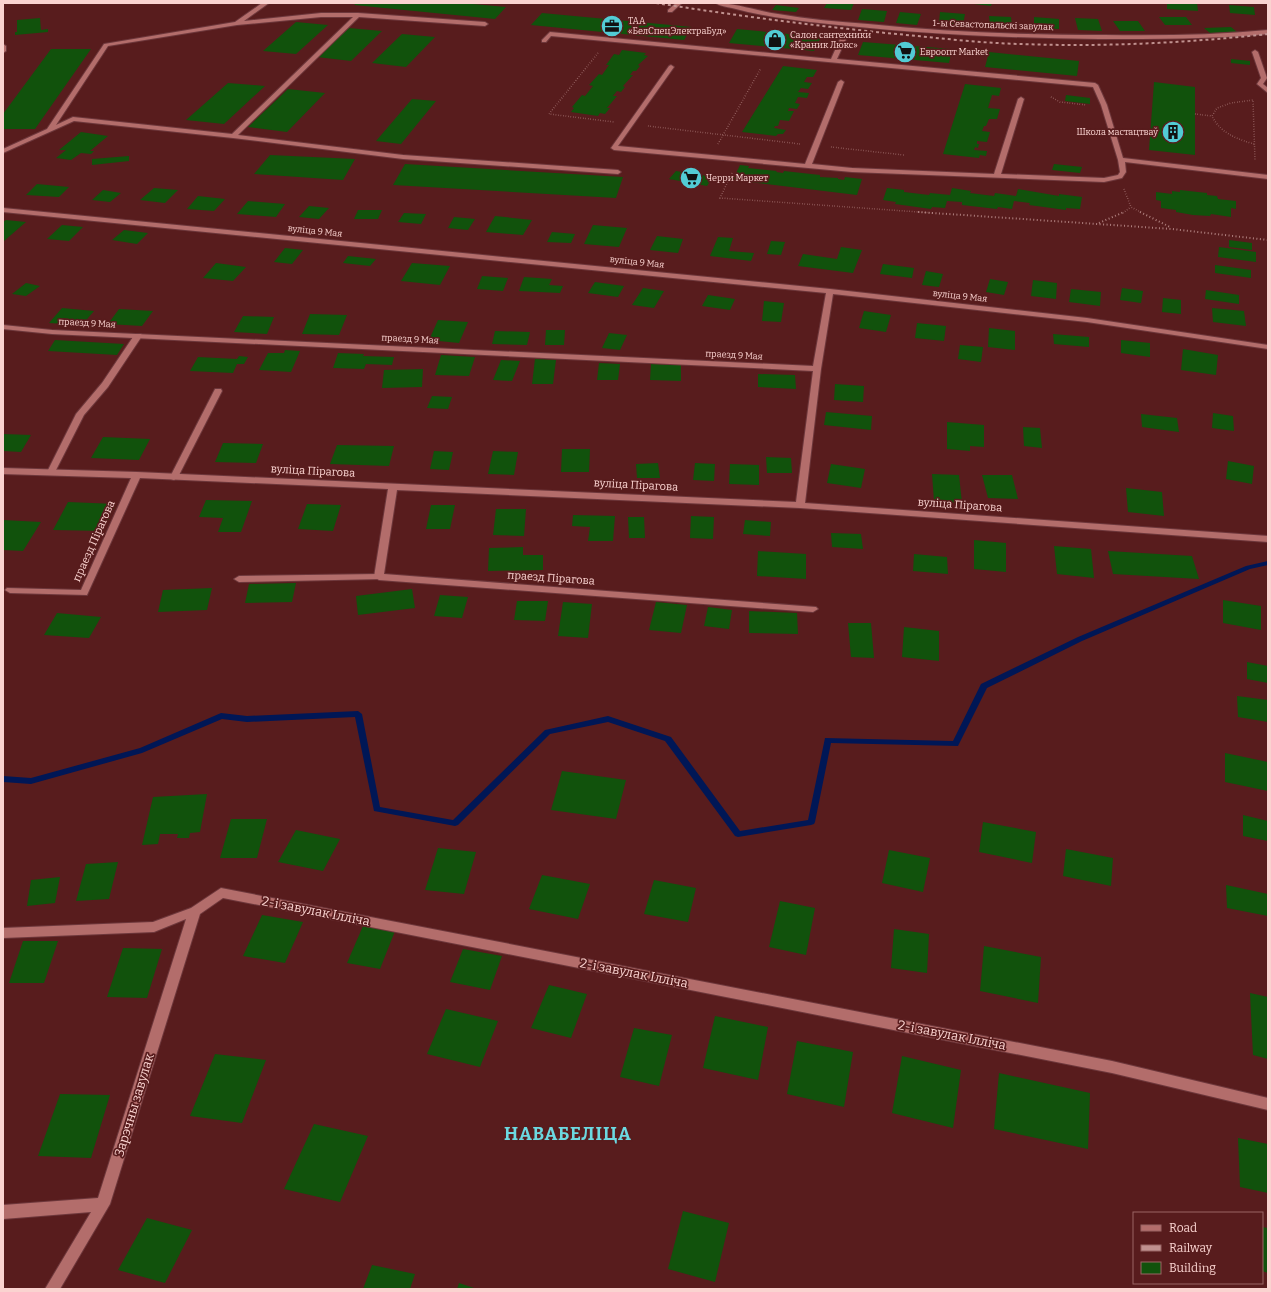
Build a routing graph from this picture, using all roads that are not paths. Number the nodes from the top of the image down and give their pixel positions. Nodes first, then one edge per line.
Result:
1 (266, 3) edge
2 (679, 3) edge
3 (718, 3) edge
4 (670, 11) dead end
5 (358, 15) junction
6 (237, 23) junction
7 (485, 24) dead end
8 (1268, 32) edge
9 (844, 36) dead end
10 (544, 41) dead end
11 (3, 46) edge
12 (3, 51) edge
13 (1255, 52) dead end
14 (833, 61) junction
15 (671, 67) dead end
16 (841, 82) dead end
17 (1268, 91) edge
18 (1021, 99) dead end
19 (48, 131) junction
20 (233, 136) junction
21 (3, 151) edge
22 (1121, 160) junction
23 (808, 165) junction
24 (618, 172) dead end
25 (997, 176) junction
26 (1268, 177) edge
27 (3, 210) edge
28 (830, 291) junction
29 (3, 327) edge
30 (138, 336) junction
31 (1268, 347) edge
32 (817, 369) junction
33 (218, 391) dead end
34 (6, 471) edge
35 (51, 472) junction
36 (137, 475) junction
37 (174, 477) junction
38 (3, 480) edge
39 (393, 486) junction
40 (800, 505) junction
41 (1268, 540) edge
42 (379, 577) junction
43 (239, 579) dead end
44 (10, 590) dead end
45 (813, 609) dead end
46 (195, 911) junction
47 (3, 933) edge
48 (1268, 1104) edge
49 (103, 1204) junction
50 (3, 1212) edge
51 (52, 1289) edge

1 - 6 street
2 - 4 street
3 - 8 street, 1-ы Севастопальскі завулак
5 - 6 street
5 - 7 street
5 - 20 street
6 - 19 street
9 - 14 street
10 - 14 street
11 - 12 street
13 - 17 street
14 - 22 street
15 - 23 street
16 - 23 street
18 - 25 street
19 - 20 street
19 - 21 street
20 - 24 street
22 - 25 street
22 - 26 street
23 - 25 street
27 - 28 street, вуліца 9 Мая
28 - 31 street, вуліца 9 Мая
28 - 32 street
29 - 30 street, праезд 9 Мая
30 - 32 street, праезд 9 Мая
30 - 35 street
32 - 40 street
33 - 37 street
34 - 35 street, вуліца Пірагова
34 - 38 street
35 - 36 street, вуліца Пірагова
36 - 37 street, вуліца Пірагова
36 - 44 street, праезд Пірагова
37 - 39 street, вуліца Пірагова
39 - 40 street, вуліца Пірагова
39 - 42 street
40 - 41 street, вуліца Пірагова
42 - 43 street, праезд Пірагова
42 - 45 street, праезд Пірагова
46 - 47 street, 2-і завулак Ілліча
46 - 48 street, 2-і завулак Ілліча
46 - 49 street, Зарэчны завулак
49 - 50 street
49 - 51 street, Зарэчны завулак

